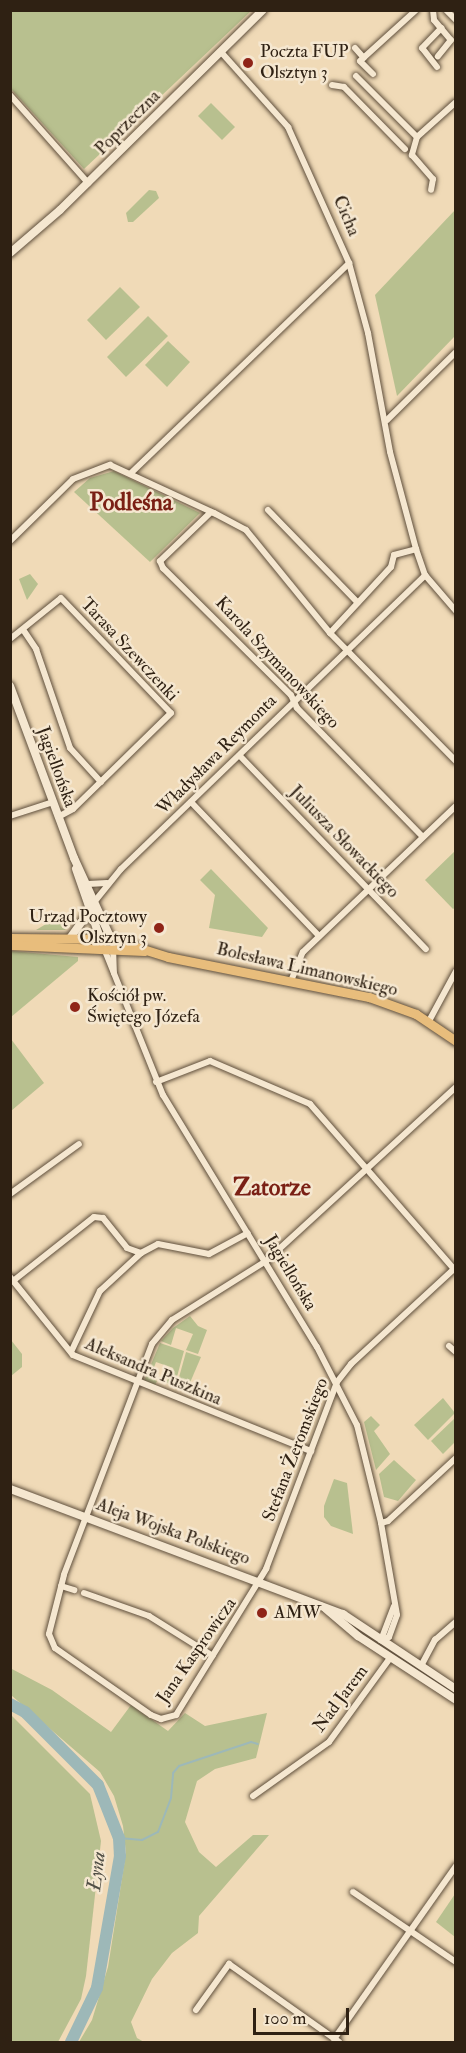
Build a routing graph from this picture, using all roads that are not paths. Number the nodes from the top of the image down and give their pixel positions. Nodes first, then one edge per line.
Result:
1 (263, 10) edge
2 (416, 10) edge
3 (433, 10) edge
4 (447, 10) edge
5 (456, 20) edge
6 (441, 28) junction
7 (355, 48) dead end
8 (221, 52) junction
9 (438, 56) dead end
10 (364, 58) junction
11 (437, 67) dead end
12 (373, 74) dead end
13 (357, 76) dead end
14 (332, 85) dead end
15 (10, 95) edge
16 (456, 102) edge
17 (385, 105) junction
18 (374, 116) junction
19 (417, 137) junction
20 (405, 149) dead end
21 (88, 183) junction
22 (432, 190) dead end
23 (10, 253) edge
24 (349, 263) junction
25 (456, 352) edge
26 (387, 420) junction
27 (131, 474) junction
28 (268, 510) dead end
29 (211, 512) junction
30 (10, 541) edge
31 (416, 549) junction
32 (425, 575) junction
33 (358, 603) junction
34 (456, 611) edge
35 (24, 631) junction
36 (330, 633) junction
37 (10, 639) edge
38 (346, 649) junction
39 (10, 686) edge
40 (294, 700) junction
41 (240, 756) junction
42 (456, 761) edge
43 (101, 782) junction
44 (52, 802) junction
45 (191, 802) junction
46 (456, 806) edge
47 (10, 816) edge
48 (58, 818) junction
49 (422, 836) junction
50 (74, 858) junction
51 (107, 883) junction
52 (88, 884) junction
53 (368, 888) junction
54 (95, 901) junction
55 (90, 910) junction
56 (319, 936) junction
57 (10, 938) edge
58 (70, 938) junction
59 (100, 938) junction
60 (111, 939) junction
61 (10, 945) edge
62 (426, 948) dead end
63 (109, 950) junction
64 (144, 951) junction
65 (456, 971) edge
66 (291, 981) junction
67 (429, 1022) junction
68 (456, 1041) edge
69 (156, 1082) junction
70 (456, 1087) edge
71 (79, 1144) dead end
72 (368, 1170) junction
73 (10, 1194) edge
74 (248, 1233) junction
75 (141, 1253) junction
76 (266, 1261) junction
77 (455, 1269) edge
78 (12, 1279) edge
79 (449, 1346) dead end
80 (71, 1352) junction
81 (456, 1352) edge
82 (136, 1382) junction
83 (337, 1382) junction
84 (311, 1451) junction
85 (456, 1458) edge
86 (10, 1489) edge
87 (85, 1517) junction
88 (381, 1523) junction
89 (260, 1581) junction
90 (61, 1586) junction
91 (74, 1590) dead end
92 (84, 1593) dead end
93 (456, 1622) edge
94 (378, 1644) junction
95 (213, 1656) junction
96 (390, 1658) junction
97 (421, 1665) junction
98 (456, 1689) edge
99 (456, 1700) edge
100 (253, 1796) dead end
101 (456, 1866) edge
102 (353, 1892) dead end
103 (410, 1930) junction
104 (456, 1962) edge
105 (196, 2010) dead end
106 (337, 2041) edge

1 - 8 street, Poprzeczna
2 - 10 street
3 - 6 street
4 - 5 street
6 - 9 street
6 - 11 street
7 - 10 street
8 - 21 street, Poprzeczna
8 - 24 street, Cicha
10 - 12 street
13 - 17 street
14 - 18 street
15 - 21 street
16 - 19 street
17 - 18 street
17 - 19 street
18 - 20 street
19 - 22 street
21 - 23 street, Poprzeczna
24 - 26 street, Cicha
24 - 27 street
25 - 26 street
26 - 31 street, Cicha
27 - 29 street
27 - 30 street
28 - 33 street
29 - 36 street
29 - 40 street, Karola Szymanowskiego
31 - 32 street, Cicha
31 - 33 street
32 - 34 street
32 - 38 street, Władysława Reymonta
33 - 36 street
35 - 37 street, Tarasa Szewczenki
35 - 43 street
35 - 43 street, Tarasa Szewczenki
36 - 38 street
38 - 40 street, Władysława Reymonta
38 - 42 street
39 - 44 street, Jagiellońska
40 - 41 street, Władysława Reymonta
40 - 49 street, Karola Szymanowskiego
41 - 45 street, Władysława Reymonta
41 - 53 street, Juliusza Słowackiego
43 - 48 street, Tarasa Szewczenki
44 - 47 street
44 - 48 street, Jagiellońska
45 - 51 street, Władysława Reymonta
45 - 56 street
46 - 49 street
48 - 50 street, Jagiellońska
49 - 53 street
50 - 52 street, Jagiellońska
50 - 55 street, Jagiellońska
51 - 52 street
51 - 54 street, Władysława Reymonta
52 - 54 street, Jagiellońska
53 - 56 street
53 - 62 street, Juliusza Słowackiego
54 - 60 street, Jagiellońska
55 - 58 street
55 - 59 street, Jagiellońska
56 - 66 street
57 - 58 main road, Bolesława Limanowskiego
58 - 59 main road, Bolesława Limanowskiego
59 - 60 main road, Bolesława Limanowskiego
59 - 63 street, Jagiellońska
60 - 63 street, Jagiellońska
60 - 64 main road, Bolesława Limanowskiego
61 - 63 main road, Bolesława Limanowskiego
63 - 64 main road, Bolesława Limanowskiego
63 - 69 street, Jagiellońska
64 - 66 main road, Bolesława Limanowskiego
65 - 67 street
66 - 67 main road, Bolesława Limanowskiego
67 - 68 main road, Bolesława Limanowskiego
69 - 72 street
69 - 74 street, Jagiellońska
70 - 72 street, Jana Kasprowicza
71 - 73 street
72 - 76 street, Jana Kasprowicza
72 - 77 street
74 - 75 street
74 - 76 street, Jagiellońska
75 - 78 street, Aleksandra Puszkina
75 - 80 street
76 - 82 street, Jana Kasprowicza
76 - 83 street, Jagiellońska
77 - 83 street, Stefana Żeromskiego
78 - 80 street, Aleksandra Puszkina
79 - 81 street
80 - 82 street, Aleksandra Puszkina
82 - 84 street, Aleksandra Puszkina
82 - 87 street, Jana Kasprowicza
83 - 84 street, Stefana Żeromskiego
83 - 88 street, Jagiellońska
84 - 89 street, Stefana Żeromskiego
85 - 88 street
86 - 87 main road, Aleja Wojska Polskiego
87 - 89 main road, Aleja Wojska Polskiego
87 - 90 street, Jana Kasprowicza
88 - 94 street, Jagiellońska
89 - 94 main road, Aleja Wojska Polskiego
89 - 95 street, Jana Kasprowicza
90 - 91 street
90 - 95 street, Jana Kasprowicza
92 - 95 street
93 - 97 street
94 - 96 main road, Aleja Wojska Polskiego
94 - 97 main road, Aleja Wojska Polskiego
96 - 99 main road, Aleja Wojska Polskiego
96 - 100 street, Nad Jarem
97 - 98 main road, Aleja Wojska Polskiego
101 - 103 street
102 - 103 street
103 - 104 street
103 - 106 street
105 - 106 street

